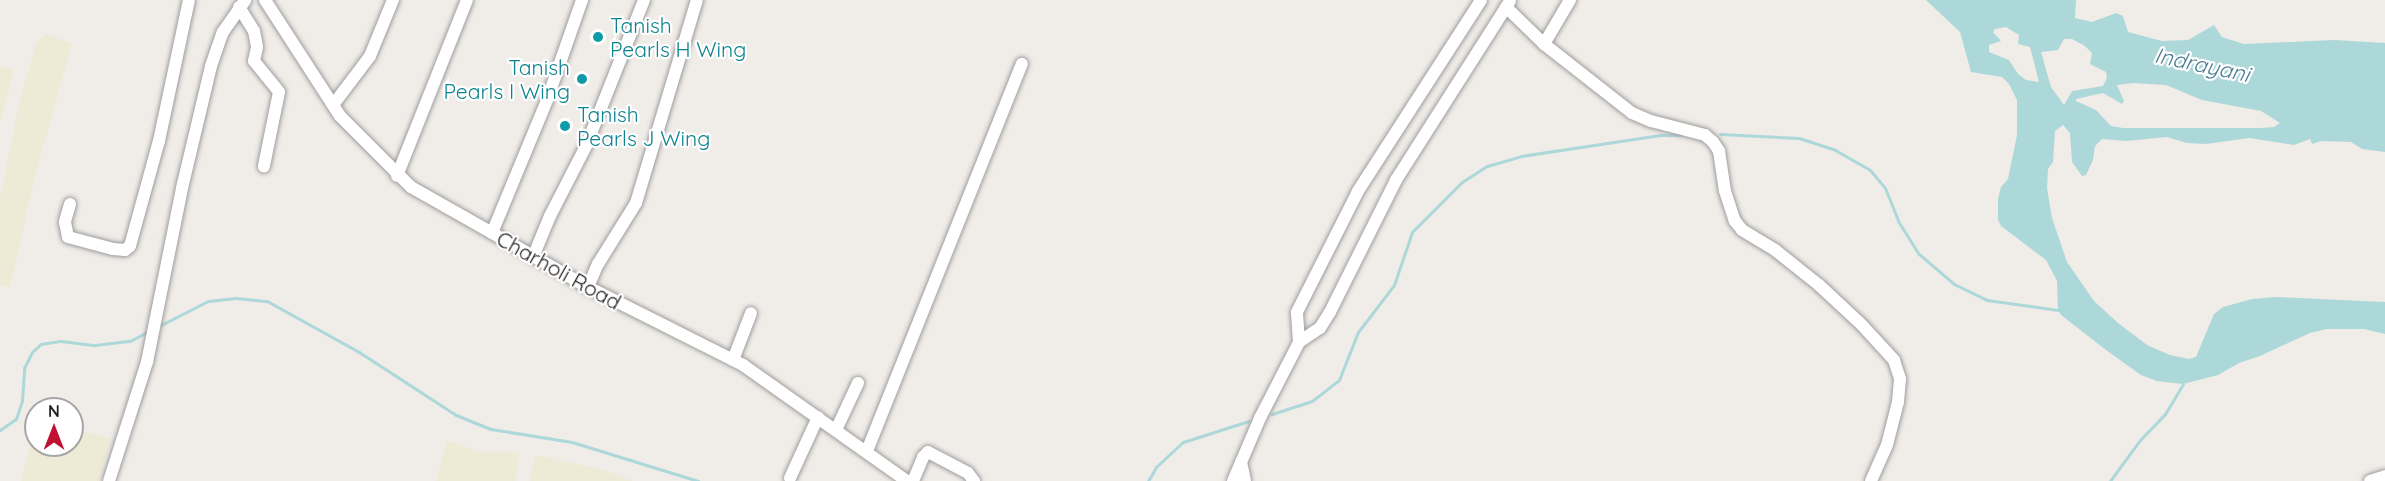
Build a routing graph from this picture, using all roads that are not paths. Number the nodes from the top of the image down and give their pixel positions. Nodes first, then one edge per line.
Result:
1 (189, 0) edge
2 (266, 0) edge
3 (393, 0) edge
4 (467, 0) edge
5 (582, 0) edge
6 (644, 0) edge
7 (697, 0) edge
8 (1481, 0) edge
9 (1570, 0) edge
10 (1508, 3) edge
11 (242, 4) edge
12 (1544, 44) junction
13 (1022, 64) dead end
14 (333, 105) junction
15 (264, 166) dead end
16 (397, 176) junction
17 (70, 204) dead end
18 (492, 233) junction
19 (533, 256) junction
20 (588, 287) junction
21 (751, 313) dead end
22 (1299, 342) junction
23 (733, 360) junction
24 (858, 383) dead end
25 (818, 417) junction
26 (836, 430) junction
27 (867, 451) junction
28 (1241, 462) junction
29 (790, 478) dead end
30 (110, 481) edge
31 (908, 481) edge
32 (913, 481) edge
33 (974, 481) edge
34 (1233, 481) edge
35 (1245, 481) edge
36 (1871, 481) edge

1 - 17 street
2 - 14 street, Charholi Road
3 - 14 street
4 - 16 street
5 - 18 street
6 - 19 street
7 - 20 street
8 - 22 street
9 - 12 street
10 - 12 street
10 - 22 street
11 - 15 street
11 - 30 street
12 - 36 street
13 - 27 street
14 - 16 street, Charholi Road
16 - 18 street, Charholi Road
18 - 19 street, Charholi Road
19 - 20 street, Charholi Road
20 - 23 street, Charholi Road
21 - 23 street
22 - 28 street
23 - 25 street, Charholi Road
24 - 26 street
25 - 26 street, Charholi Road
25 - 29 street
26 - 27 street, Charholi Road
27 - 31 street, Charholi Road
28 - 34 street
28 - 35 street
32 - 33 street

